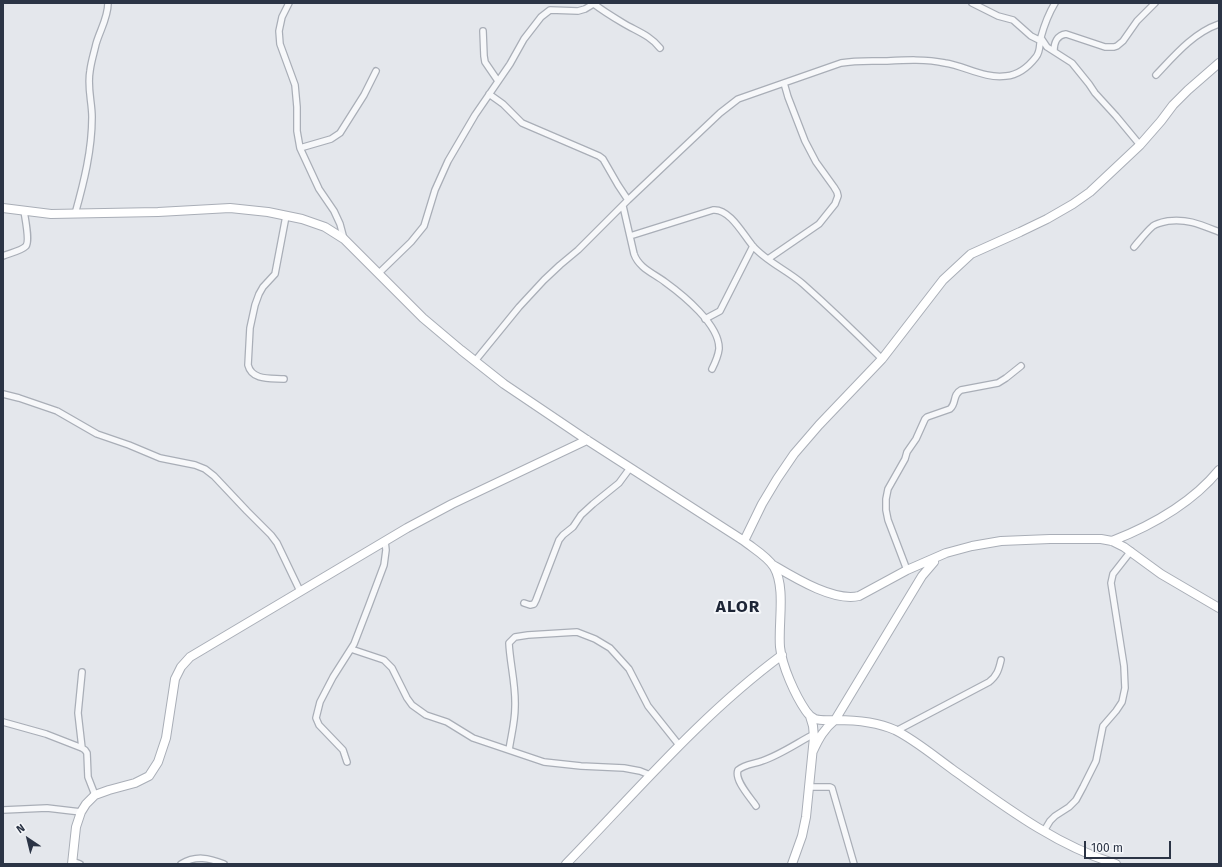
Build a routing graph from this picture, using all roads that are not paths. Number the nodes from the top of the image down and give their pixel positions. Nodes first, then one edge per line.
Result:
1 (108, 3) edge
2 (289, 3) edge
3 (972, 3) edge
4 (1055, 3) edge
5 (1155, 3) edge
6 (594, 4) edge
7 (1219, 24) edge
8 (483, 31) dead end
9 (1041, 40) junction
10 (660, 48) dead end
11 (1053, 50) junction
12 (1037, 57) junction
13 (1219, 63) edge
14 (376, 72) dead end
15 (1156, 75) dead end
16 (498, 81) junction
17 (784, 83) junction
18 (489, 94) junction
19 (1140, 145) junction
20 (300, 148) junction
21 (628, 200) junction
22 (623, 206) junction
23 (3, 208) edge
24 (24, 211) junction
25 (75, 214) junction
26 (286, 216) junction
27 (1219, 232) edge
28 (630, 236) junction
29 (344, 239) junction
30 (753, 246) junction
31 (1134, 247) dead end
32 (3, 256) edge
33 (768, 259) junction
34 (379, 273) junction
35 (705, 319) junction
36 (882, 359) junction
37 (475, 361) junction
38 (1022, 366) dead end
39 (712, 369) dead end
40 (284, 379) dead end
41 (3, 394) edge
42 (587, 440) junction
43 (630, 468) junction
44 (1219, 470) edge
45 (385, 541) junction
46 (744, 541) junction
47 (1112, 541) junction
48 (1131, 551) junction
49 (939, 557) junction
50 (773, 565) junction
51 (917, 567) junction
52 (908, 570) junction
53 (922, 576) junction
54 (300, 592) junction
55 (524, 603) dead end
56 (1219, 608) edge
57 (351, 649) junction
58 (782, 655) junction
59 (1001, 660) dead end
60 (82, 672) dead end
61 (810, 716) junction
62 (835, 720) junction
63 (3, 722) edge
64 (896, 731) junction
65 (814, 734) junction
66 (679, 745) junction
67 (82, 748) junction
68 (509, 750) junction
69 (813, 751) junction
70 (347, 762) dead end
71 (650, 775) junction
72 (809, 787) junction
73 (95, 795) junction
74 (756, 806) dead end
75 (3, 810) edge
76 (81, 812) junction
77 (1044, 831) junction
78 (72, 862) edge
79 (1101, 862) edge
80 (80, 864) edge
81 (181, 864) edge
82 (224, 864) edge
83 (566, 864) edge
84 (792, 864) edge
85 (854, 864) edge
86 (1116, 864) edge

1 - 25 street
2 - 20 street
3 - 9 street
4 - 9 street
5 - 11 street
6 - 10 street
6 - 16 street
7 - 15 street
8 - 16 street
9 - 11 street
9 - 12 street
11 - 12 street
11 - 19 street
12 - 17 street
13 - 19 street
14 - 20 street
16 - 18 street
17 - 21 street
17 - 33 street
18 - 21 street
18 - 34 street
19 - 36 street
20 - 29 street
21 - 22 street
22 - 28 street
22 - 37 street
23 - 24 street
24 - 25 street
24 - 32 street
25 - 26 street
26 - 29 street
26 - 40 street
27 - 31 street
28 - 30 street
28 - 35 street
29 - 34 street
30 - 33 street
30 - 35 street
33 - 36 street
34 - 37 street
35 - 39 street
36 - 46 street
37 - 42 street
38 - 52 street
41 - 54 street
42 - 43 street
42 - 45 street
43 - 46 street
43 - 55 street
44 - 47 street
45 - 54 street
45 - 57 street
46 - 50 street
47 - 48 street
47 - 49 street
48 - 56 street
48 - 77 street
49 - 51 street
49 - 53 street
50 - 52 street
50 - 58 street
51 - 52 street
51 - 53 street
53 - 62 street
54 - 73 street
57 - 68 street
57 - 70 street
58 - 61 street
58 - 66 street
59 - 64 street
60 - 67 street
61 - 62 street
61 - 65 street
62 - 64 street
62 - 69 street
63 - 67 street
64 - 77 street
65 - 69 street
65 - 74 street
66 - 68 street
66 - 71 street
67 - 73 street
68 - 71 street
69 - 72 street
71 - 83 street
72 - 84 street
72 - 85 street
73 - 76 street
75 - 76 street
76 - 78 street
77 - 79 street
78 - 80 street
79 - 86 street
81 - 82 street

